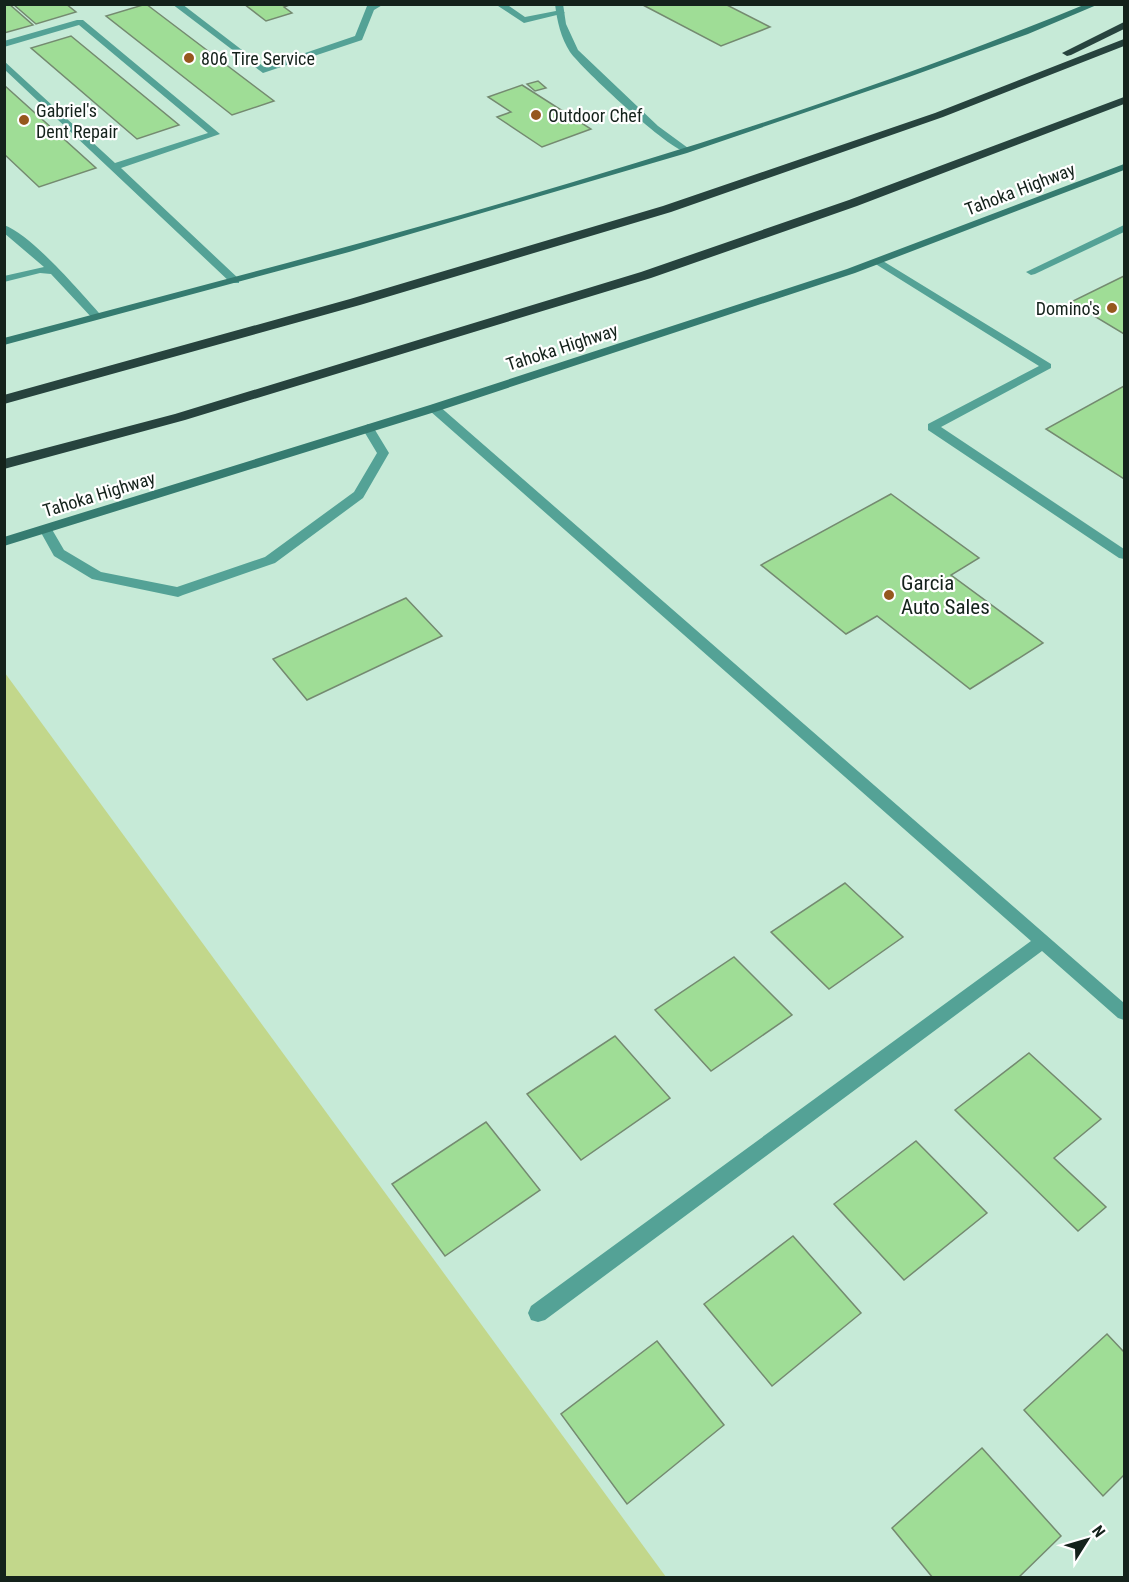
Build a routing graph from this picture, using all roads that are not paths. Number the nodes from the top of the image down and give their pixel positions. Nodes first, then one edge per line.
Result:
1 (176, 4) edge
2 (380, 4) edge
3 (499, 4) edge
4 (1095, 4) edge
5 (560, 9) edge
6 (1125, 25) edge
7 (1125, 42) edge
8 (4, 44) edge
9 (4, 64) edge
10 (1012, 86) junction
11 (1125, 102) edge
12 (685, 150) junction
13 (114, 167) junction
14 (1125, 167) edge
15 (4, 228) edge
16 (1125, 228) edge
17 (878, 261) junction
18 (54, 272) junction
19 (1031, 272) dead end
20 (4, 279) edge
21 (235, 281) junction
22 (97, 317) junction
23 (4, 342) edge
24 (4, 400) edge
25 (434, 408) junction
26 (369, 428) junction
27 (4, 464) edge
28 (45, 529) junction
29 (4, 542) edge
30 (1125, 555) edge
31 (1042, 941) junction
32 (1125, 1013) edge
33 (538, 1313) dead end

1 - 2 street
3 - 5 street
4 - 12 main road
5 - 12 street
6 - 10 highway
7 - 10 highway
8 - 13 street
9 - 13 street
10 - 24 highway
11 - 27 highway
12 - 21 main road
13 - 21 street
14 - 17 main road, Tahoka Highway
15 - 18 street
16 - 19 street
17 - 25 main road, Tahoka Highway
17 - 30 street
18 - 20 street
18 - 22 street
21 - 22 main road
22 - 23 main road
25 - 26 main road, Tahoka Highway
25 - 31 street
26 - 28 main road, Tahoka Highway
26 - 28 street
28 - 29 main road, Tahoka Highway
31 - 32 street
31 - 33 street

